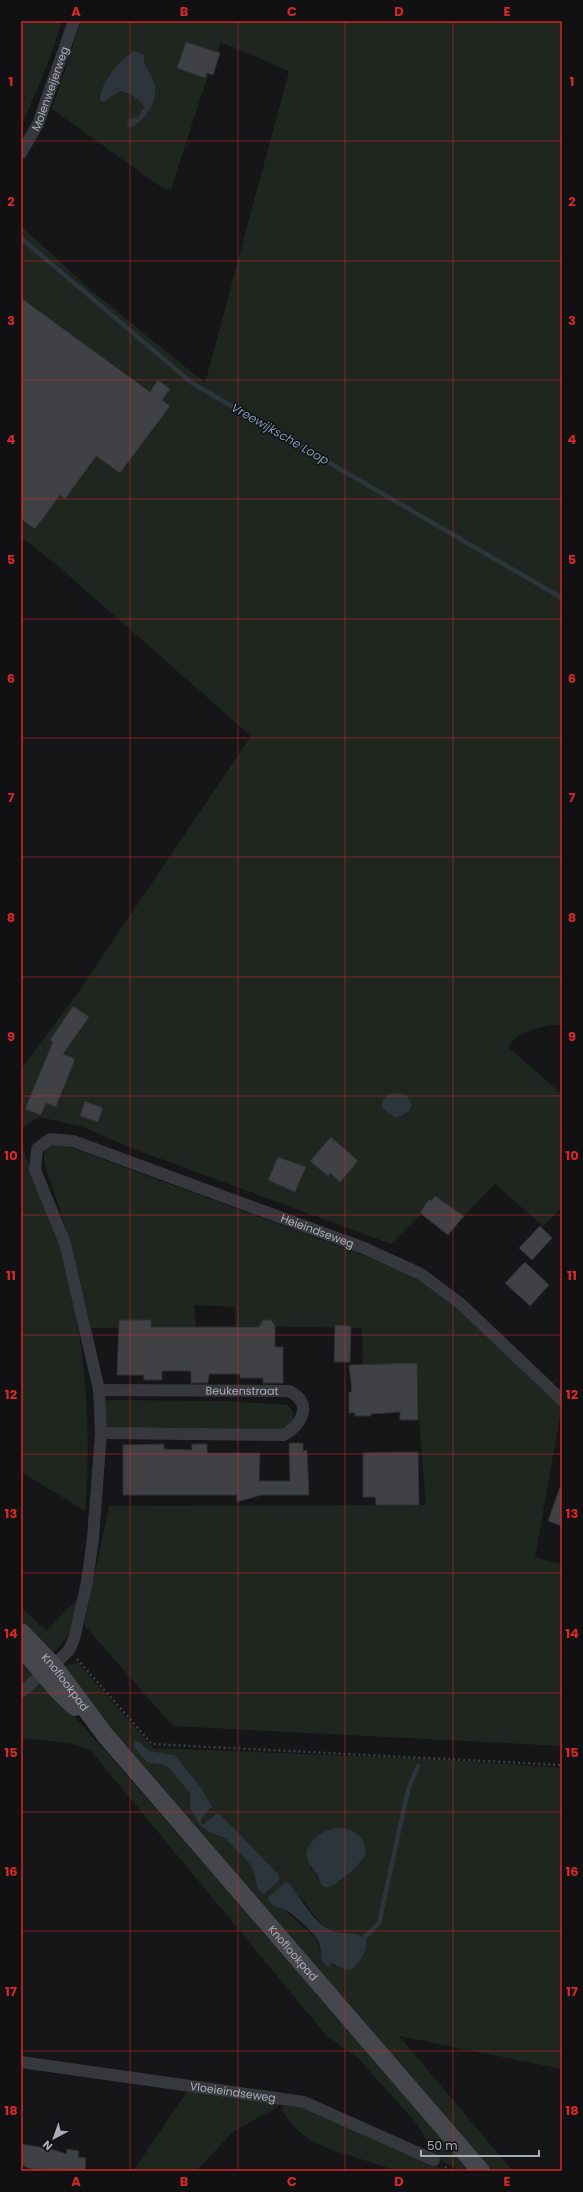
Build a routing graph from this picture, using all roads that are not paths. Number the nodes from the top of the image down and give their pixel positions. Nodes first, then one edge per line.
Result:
1 (74, 21) edge
2 (21, 154) edge
3 (99, 1390) junction
4 (562, 1400) edge
5 (101, 1433) junction
6 (21, 1632) edge
7 (21, 1647) edge
8 (48, 1669) junction
9 (21, 1692) edge
10 (21, 2062) edge
11 (434, 2160) dead end
12 (481, 2171) edge

1 - 2 street, Molenweijerweg
3 - 4 street, Heieindseweg
3 - 5 street
3 - 5 street, Beukenstraat
5 - 8 street
6 - 8 main road, Knoflookpad
7 - 8 main road, Knoflookpad
8 - 9 street
8 - 12 main road, Knoflookpad
10 - 11 street, Vloeieindseweg

